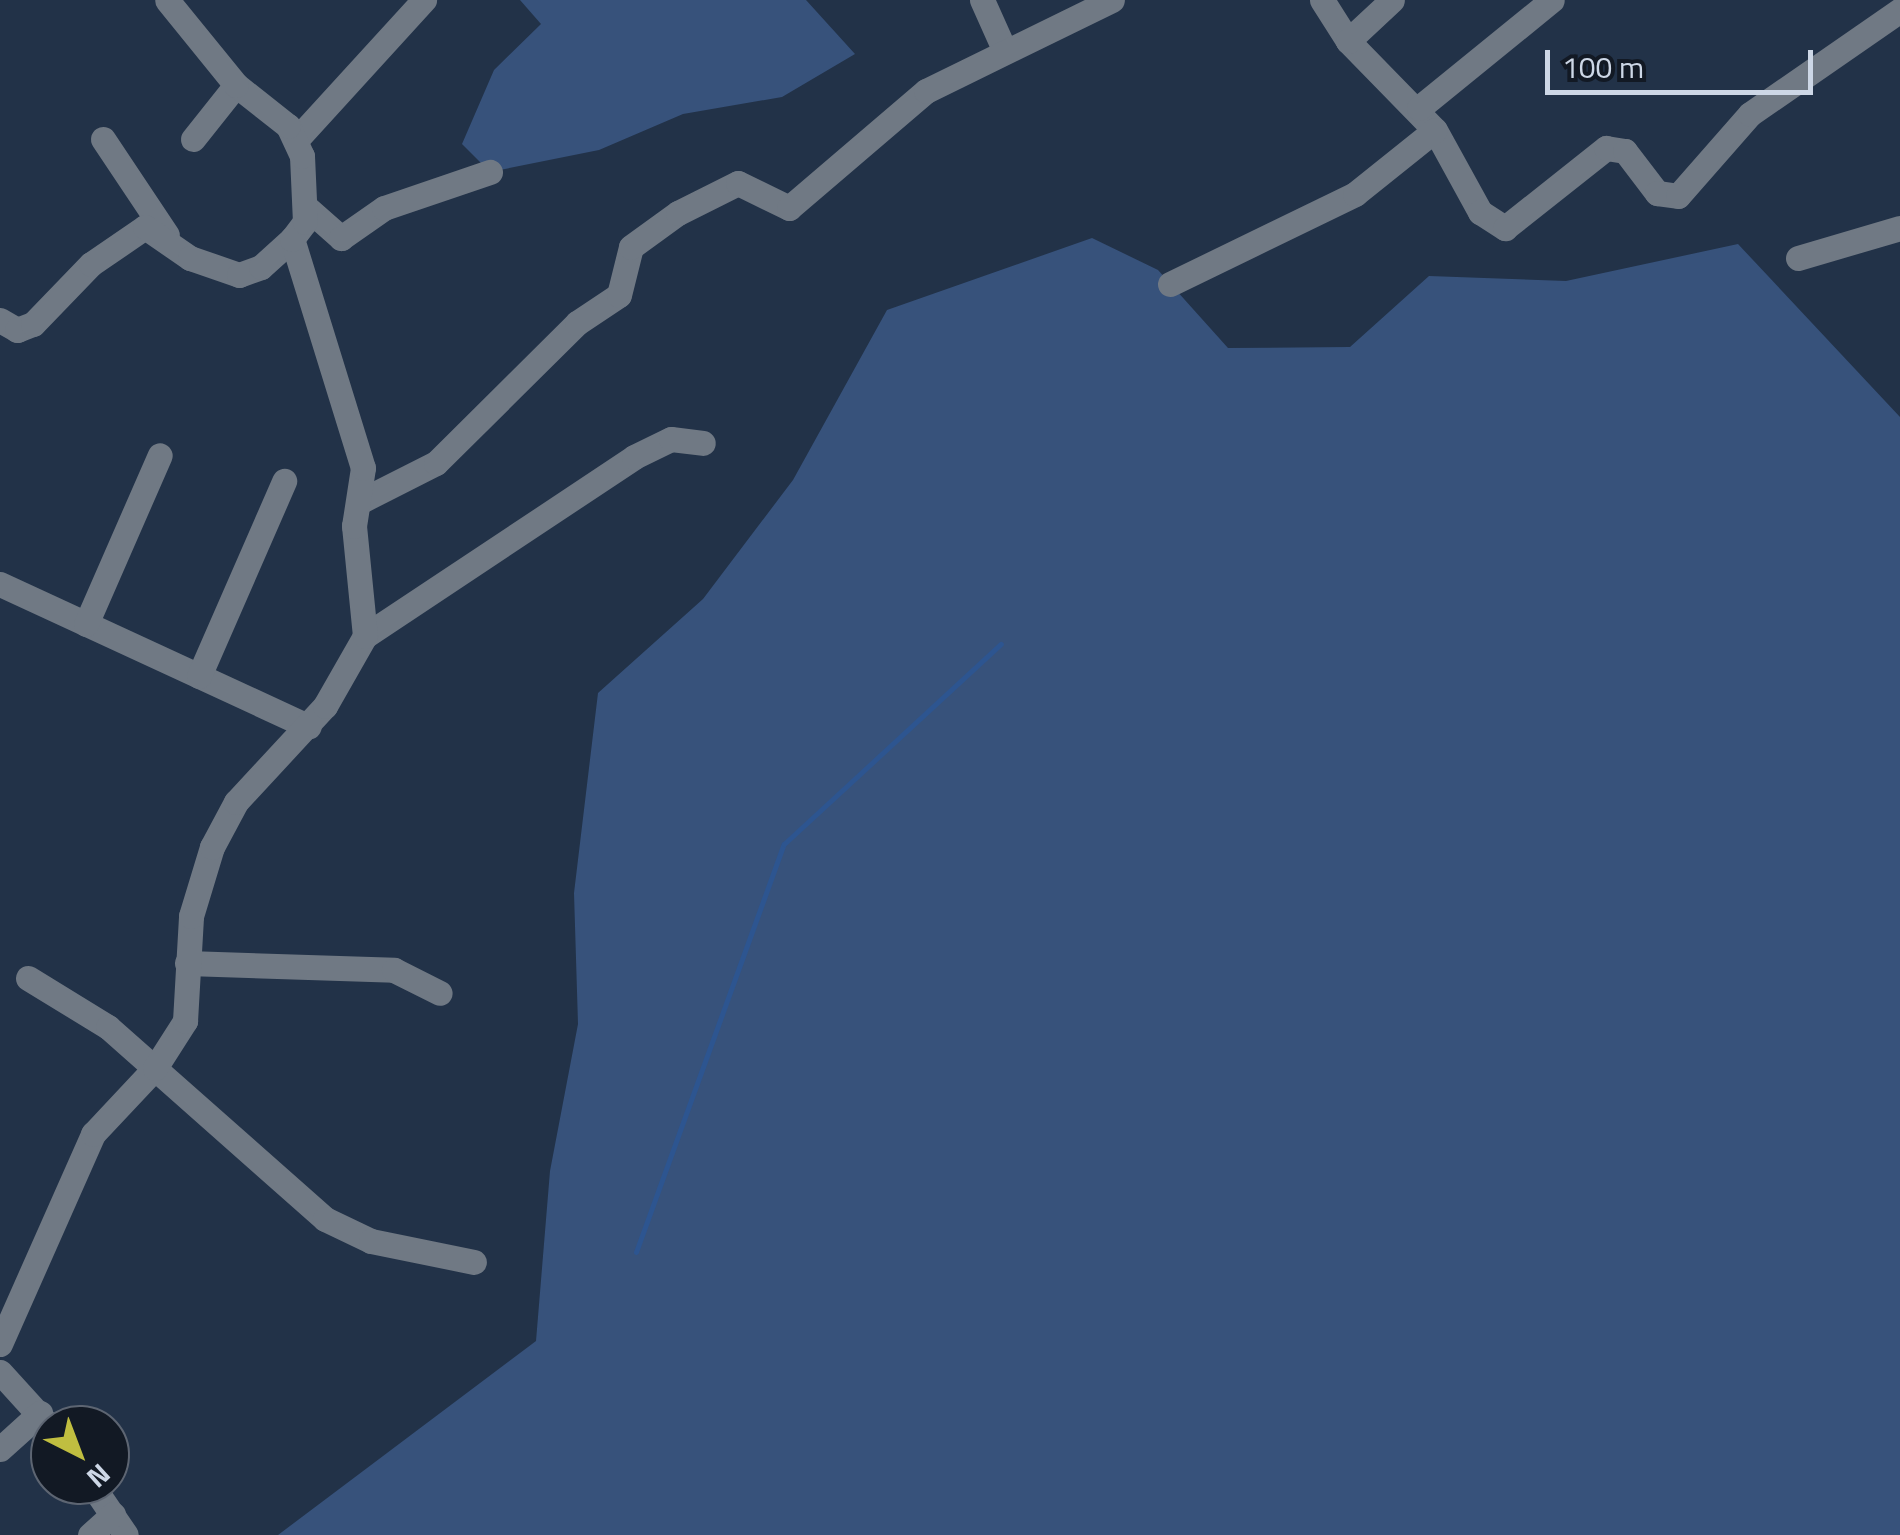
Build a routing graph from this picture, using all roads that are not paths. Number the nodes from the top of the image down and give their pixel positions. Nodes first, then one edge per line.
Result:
1 (167, 0) edge
2 (424, 0) edge
3 (982, 0) edge
4 (1112, 0) edge
5 (1322, 0) edge
6 (1392, 0) edge
7 (1552, 0) edge
8 (1900, 10) edge
9 (1348, 41) junction
10 (1004, 49) junction
11 (236, 85) junction
12 (1418, 108) junction
13 (1436, 130) junction
14 (193, 139) dead end
15 (104, 140) dead end
16 (296, 140) junction
17 (490, 172) dead end
18 (306, 207) junction
19 (1900, 228) edge
20 (292, 239) junction
21 (175, 248) junction
22 (1798, 258) dead end
23 (1170, 284) dead end
24 (0, 320) edge
25 (704, 443) dead end
26 (160, 455) dead end
27 (284, 481) dead end
28 (359, 502) junction
29 (0, 584) edge
30 (86, 624) junction
31 (365, 636) junction
32 (199, 676) junction
33 (308, 727) junction
34 (187, 963) junction
35 (28, 978) dead end
36 (440, 993) dead end
37 (155, 1068) junction
38 (474, 1262) dead end
39 (0, 1344) edge
40 (0, 1372) edge
41 (31, 1405) edge
42 (30, 1430) edge
43 (0, 1449) edge
44 (119, 1525) edge
45 (90, 1535) edge

1 - 11 street
2 - 16 street
3 - 10 street
4 - 10 street
5 - 9 street
6 - 9 street
7 - 12 street
8 - 13 street
9 - 12 street
10 - 28 street
11 - 14 street
11 - 16 street
12 - 13 street
13 - 23 street
15 - 21 street
16 - 18 street
17 - 18 street
18 - 20 street
19 - 22 street
20 - 21 street
20 - 28 street
21 - 24 street
25 - 31 street
26 - 30 street
27 - 32 street
28 - 31 street
29 - 30 street
30 - 32 street
31 - 33 street
32 - 33 street
33 - 34 street
34 - 36 street
34 - 37 street
35 - 37 street
37 - 38 street
37 - 39 street
40 - 41 street
42 - 43 street
44 - 45 street

